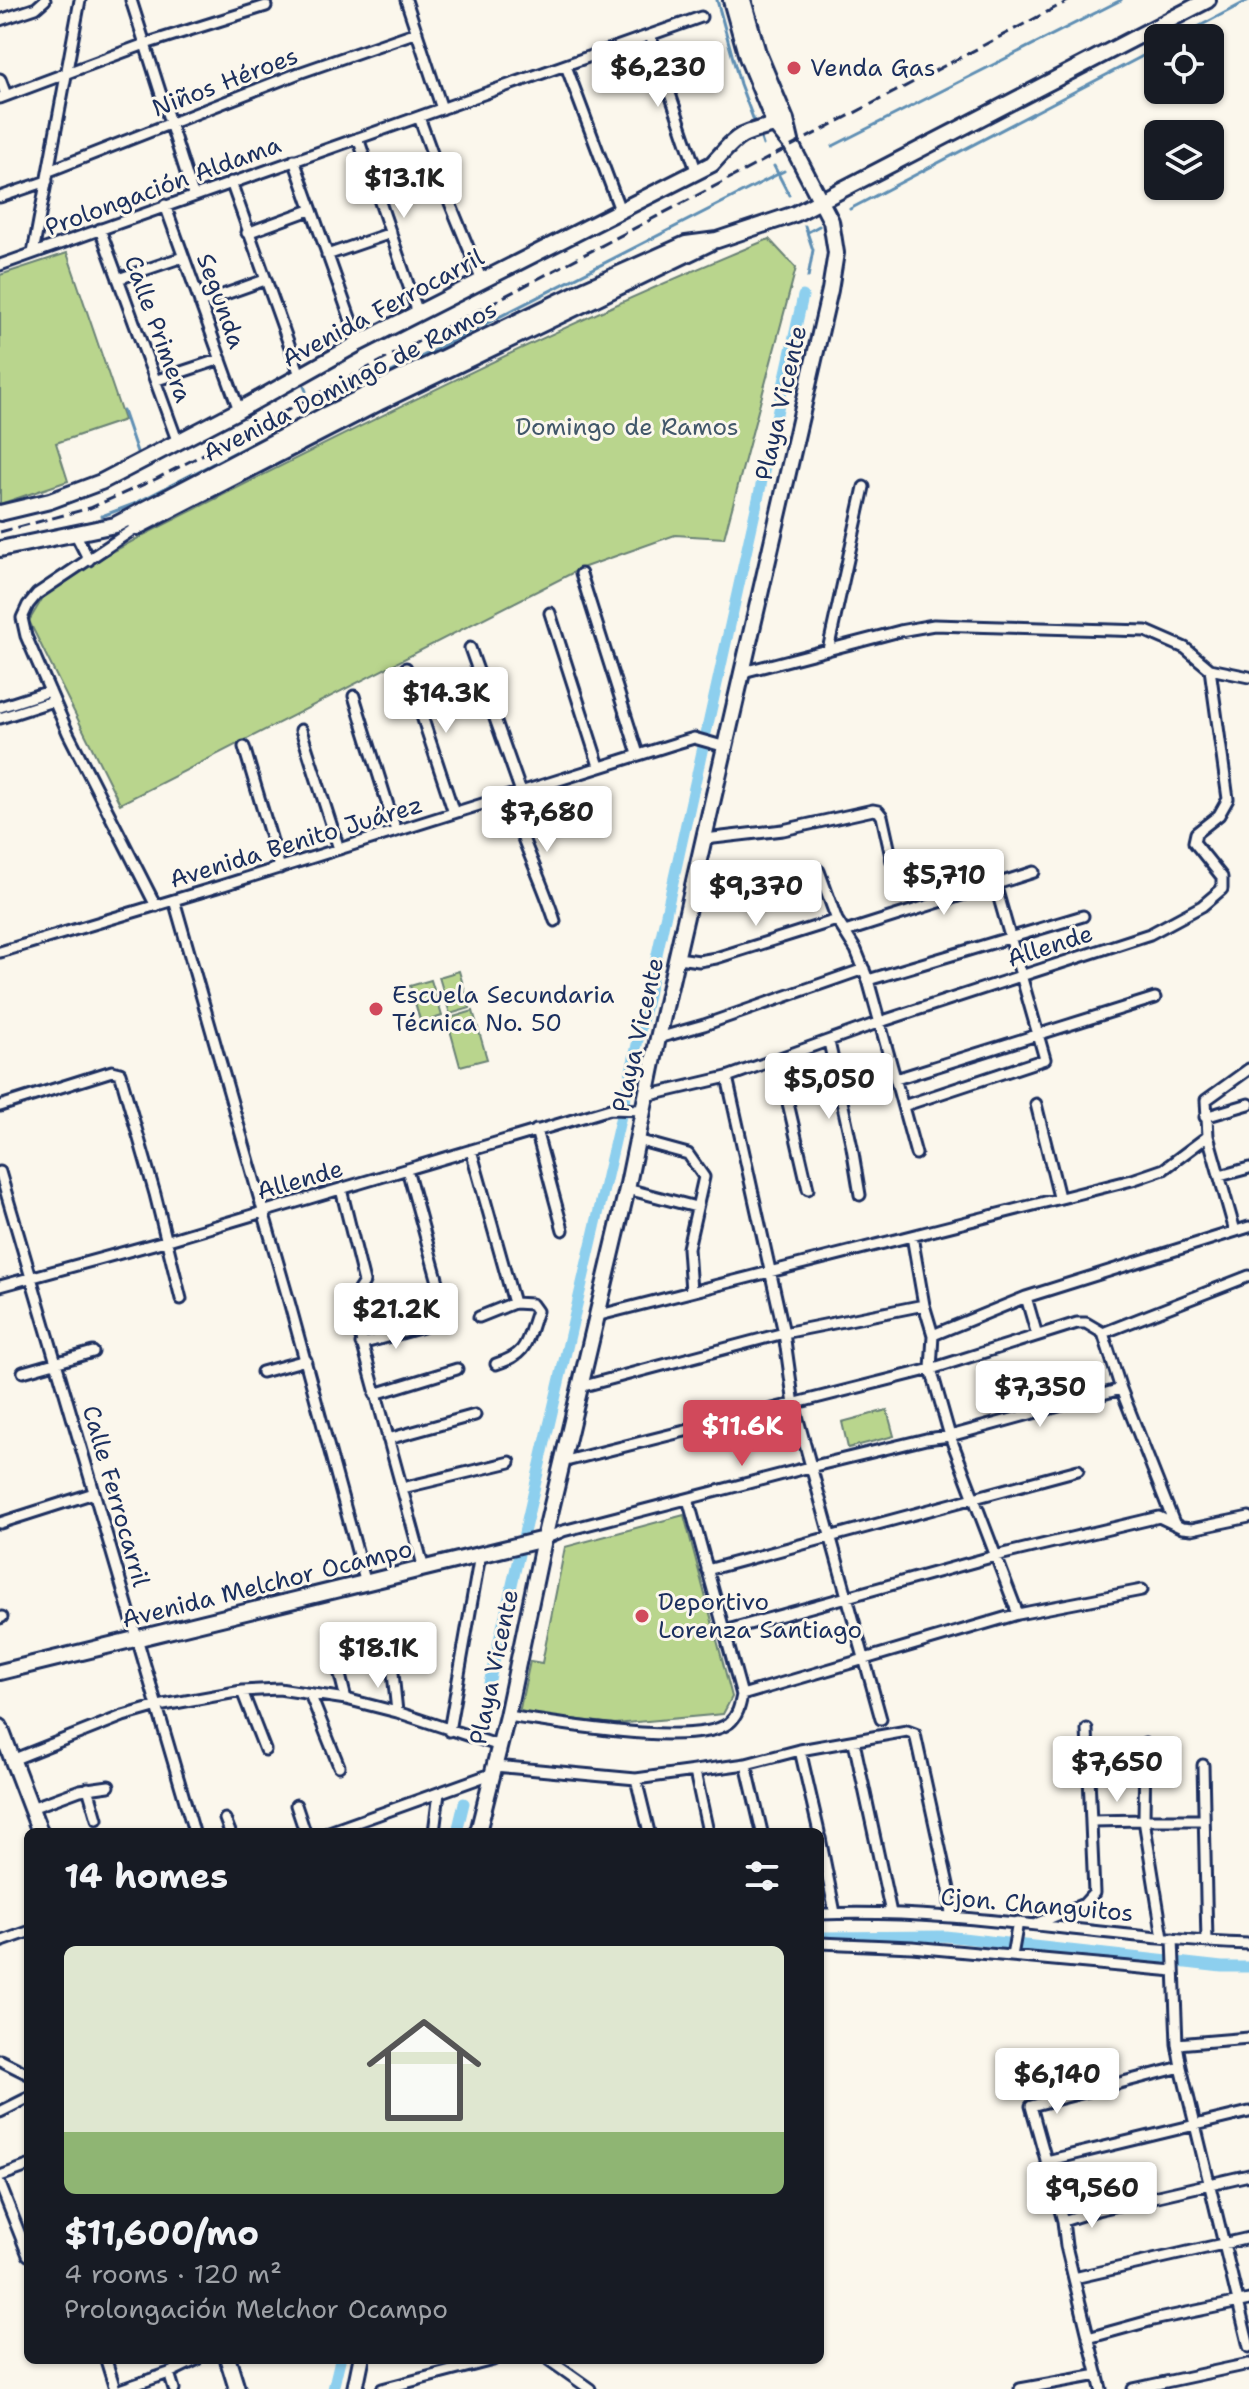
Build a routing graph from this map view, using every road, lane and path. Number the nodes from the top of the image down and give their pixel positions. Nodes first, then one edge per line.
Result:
1 (45, 0) edge
2 (80, 0) edge
3 (131, 0) edge
4 (406, 0) edge
5 (731, 0) edge
6 (743, 0) edge
7 (1208, 0) edge
8 (266, 6) dead end
9 (701, 17) dead end
10 (0, 20) edge
11 (417, 32) junction
12 (650, 35) junction
13 (145, 44) junction
14 (566, 66) junction
15 (67, 74) junction
16 (0, 79) edge
17 (3, 96) edge
18 (442, 109) junction
19 (419, 117) junction
20 (169, 125) junction
21 (775, 125) junction
22 (358, 138) junction
23 (792, 146) junction
24 (294, 160) junction
25 (435, 165) junction
26 (697, 173) junction
27 (48, 176) junction
28 (231, 182) junction
29 (374, 185) junction
30 (193, 195) junction
31 (0, 197) edge
32 (821, 201) junction
33 (165, 205) junction
34 (310, 210) junction
35 (620, 210) junction
36 (100, 229) junction
37 (247, 233) junction
38 (391, 233) junction
39 (33, 253) junction
40 (327, 255) junction
41 (183, 257) junction
42 (0, 265) edge
43 (118, 279) junction
44 (265, 280) junction
45 (482, 281) junction
46 (200, 303) junction
47 (418, 313) junction
48 (359, 343) junction
49 (221, 359) junction
50 (300, 375) junction
51 (157, 380) junction
52 (239, 410) junction
53 (178, 443) junction
54 (864, 487) dead end
55 (0, 513) edge
56 (134, 522) junction
57 (76, 535) junction
58 (0, 549) edge
59 (89, 560) junction
60 (581, 574) dead end
61 (550, 613) dead end
62 (470, 648) dead end
63 (828, 650) junction
64 (406, 668) dead end
65 (1210, 669) junction
66 (743, 672) junction
67 (1249, 677) edge
68 (51, 696) junction
69 (354, 696) dead end
70 (0, 707) edge
71 (0, 718) edge
72 (301, 730) dead end
73 (719, 745) junction
74 (244, 747) dead end
75 (638, 754) junction
76 (599, 766) junction
77 (521, 792) junction
78 (509, 797) junction
79 (454, 813) junction
80 (396, 831) junction
81 (705, 839) junction
82 (339, 849) junction
83 (892, 861) dead end
84 (280, 868) junction
85 (1034, 872) dead end
86 (995, 884) junction
87 (691, 897) junction
88 (174, 900) junction
89 (156, 906) junction
90 (1083, 916) dead end
91 (837, 920) junction
92 (555, 921) dead end
93 (845, 932) junction
94 (1012, 939) junction
95 (0, 952) edge
96 (678, 958) junction
97 (864, 969) junction
98 (1022, 976) junction
99 (868, 980) junction
100 (1155, 998) dead end
101 (880, 1022) junction
102 (1039, 1035) junction
103 (658, 1038) junction
104 (829, 1042) junction
105 (778, 1060) junction
106 (1249, 1069) edge
107 (727, 1077) junction
108 (896, 1079) junction
109 (1036, 1104) dead end
110 (1249, 1104) edge
111 (640, 1105) junction
112 (0, 1106) edge
113 (903, 1106) junction
114 (1205, 1117) junction
115 (536, 1130) junction
116 (1208, 1136) junction
117 (637, 1140) junction
118 (471, 1150) junction
119 (916, 1154) dead end
120 (1249, 1168) edge
121 (407, 1169) junction
122 (0, 1172) edge
123 (1220, 1176) junction
124 (341, 1189) junction
125 (627, 1189) junction
126 (808, 1189) dead end
127 (860, 1195) dead end
128 (1059, 1197) junction
129 (696, 1207) junction
130 (262, 1212) junction
131 (1249, 1227) edge
132 (563, 1230) dead end
133 (1235, 1231) junction
134 (912, 1236) junction
135 (165, 1241) junction
136 (770, 1271) junction
137 (31, 1276) junction
138 (1249, 1278) edge
139 (0, 1286) edge
140 (691, 1291) junction
141 (441, 1293) dead end
142 (1026, 1297) junction
143 (181, 1299) dead end
144 (514, 1303) junction
145 (924, 1305) junction
146 (596, 1316) junction
147 (479, 1317) dead end
148 (423, 1327) dead end
149 (784, 1333) junction
150 (1103, 1333) junction
151 (933, 1335) junction
152 (1037, 1335) junction
153 (361, 1344) junction
154 (93, 1352) dead end
155 (306, 1360) junction
156 (56, 1363) junction
157 (496, 1364) dead end
158 (457, 1369) dead end
159 (931, 1369) junction
160 (23, 1372) dead end
161 (262, 1372) dead end
162 (580, 1387) junction
163 (1121, 1389) junction
164 (375, 1394) junction
165 (794, 1405) junction
166 (475, 1415) dead end
167 (950, 1436) junction
168 (388, 1439) junction
169 (510, 1462) dead end
170 (562, 1462) junction
171 (811, 1470) junction
172 (1078, 1470) dead end
173 (402, 1488) junction
174 (94, 1493) junction
175 (973, 1500) junction
176 (688, 1502) junction
177 (1249, 1517) edge
178 (0, 1523) edge
179 (1174, 1523) junction
180 (829, 1536) junction
181 (537, 1541) junction
182 (480, 1555) junction
183 (995, 1556) junction
184 (424, 1569) junction
185 (707, 1570) junction
186 (366, 1584) junction
187 (1142, 1590) dead end
188 (846, 1597) junction
189 (1018, 1614) junction
190 (724, 1631) junction
191 (137, 1638) junction
192 (336, 1659) dead end
193 (865, 1661) junction
194 (392, 1663) dead end
195 (0, 1672) edge
196 (242, 1691) junction
197 (310, 1694) junction
198 (742, 1695) junction
199 (346, 1699) junction
200 (158, 1706) junction
201 (397, 1712) junction
202 (507, 1716) junction
203 (881, 1719) dead end
204 (0, 1727) edge
205 (1087, 1729) dead end
206 (449, 1731) junction
207 (854, 1742) junction
208 (1145, 1744) dead end
209 (500, 1746) junction
210 (265, 1750) dead end
211 (800, 1750) junction
212 (12, 1760) junction
213 (746, 1764) junction
214 (1203, 1765) dead end
215 (339, 1766) dead end
216 (494, 1770) junction
217 (695, 1772) junction
218 (636, 1779) junction
219 (109, 1786) dead end
220 (88, 1788) junction
221 (439, 1793) junction
222 (296, 1805) dead end
223 (31, 1808) junction
224 (97, 1819) dead end
225 (225, 1819) dead end
226 (1144, 1820) junction
227 (1204, 1820) junction
228 (1092, 1821) junction
229 (38, 1828) edge
230 (193, 1828) edge
231 (228, 1828) edge
232 (304, 1828) edge
233 (340, 1828) edge
234 (435, 1828) edge
235 (479, 1828) edge
236 (648, 1828) edge
237 (707, 1828) edge
238 (761, 1828) edge
239 (818, 1828) edge
240 (824, 1858) edge
241 (835, 1913) junction
242 (891, 1913) junction
243 (824, 1914) edge
244 (951, 1916) junction
245 (1018, 1922) junction
246 (1036, 1924) junction
247 (24, 1933) edge
248 (1170, 1941) junction
249 (0, 1942) edge
250 (1207, 1942) junction
251 (824, 1943) edge
252 (1249, 1944) edge
253 (1012, 1956) junction
254 (1174, 1969) junction
255 (1249, 2038) edge
256 (1177, 2044) junction
257 (0, 2060) edge
258 (1181, 2067) junction
259 (24, 2072) edge
260 (24, 2100) edge
261 (0, 2112) edge
262 (1249, 2112) edge
263 (1195, 2125) junction
264 (1046, 2161) junction
265 (24, 2167) edge
266 (1249, 2175) edge
267 (0, 2176) edge
268 (0, 2184) edge
269 (1209, 2185) junction
270 (1063, 2221) junction
271 (1249, 2238) edge
272 (24, 2245) edge
273 (1224, 2245) junction
274 (1074, 2278) junction
275 (1249, 2300) edge
276 (1237, 2303) junction
277 (1088, 2338) junction
278 (1249, 2347) edge
279 (107, 2364) edge
280 (178, 2364) edge
281 (229, 2364) edge
282 (360, 2364) edge
283 (481, 2364) edge
284 (555, 2364) edge
285 (1249, 2364) edge
286 (169, 2373) junction
287 (1098, 2375) junction
288 (418, 2385) edge
289 (133, 2388) edge
290 (1035, 2388) edge
291 (115, 2389) edge
292 (122, 2389) edge
293 (174, 2389) edge
294 (237, 2389) edge
295 (355, 2389) edge
296 (382, 2389) edge
297 (590, 2389) edge
298 (1020, 2389) edge
299 (1101, 2389) edge
300 (1133, 2389) edge

1 - 10 street
2 - 15 street
3 - 13 street
4 - 11 street
5 - 21 main road
6 - 23 main road
7 - 32 main road, Avenida Domingo de Ramos
8 - 13 street
9 - 12 street, Prolongación Aldama
11 - 18 street
11 - 20 street, Niños Héroes
12 - 14 street, Prolongación Aldama
12 - 26 street
13 - 15 street
13 - 20 street
14 - 18 street, Prolongación Aldama
14 - 35 street
15 - 17 street
15 - 27 street
16 - 17 street
18 - 19 street, Prolongación Aldama
19 - 22 street, Prolongación Aldama
19 - 25 street
20 - 27 street, Niños Héroes
20 - 30 street
21 - 23 main road
21 - 26 main road, Avenida Ferrocarril
22 - 24 street, Prolongación Aldama
22 - 29 street
23 - 32 main road, Playa Vicente
24 - 28 street, Prolongación Aldama
24 - 34 street
25 - 29 street
25 - 45 street
26 - 35 main road, Avenida Ferrocarril
27 - 31 street, Niños Héroes
27 - 39 street
28 - 30 street, Prolongación Aldama
28 - 37 street
29 - 38 street
30 - 33 street, Prolongación Aldama
32 - 56 main road, Avenida Domingo de Ramos
32 - 66 main road, Playa Vicente
33 - 36 street, Prolongación Aldama
33 - 41 street, Segunda
34 - 37 street
34 - 40 street
35 - 45 main road, Avenida Ferrocarril
36 - 39 street, Prolongación Aldama
36 - 43 street, Calle Primera
37 - 44 street
38 - 40 street
38 - 47 street
39 - 42 street, Prolongación Aldama
40 - 48 street
41 - 43 street
41 - 46 street, Segunda
43 - 51 street, Calle Primera
44 - 46 street
44 - 50 street
45 - 47 main road, Avenida Ferrocarril
46 - 49 street, Segunda
47 - 48 main road, Avenida Ferrocarril
48 - 50 main road, Avenida Ferrocarril
49 - 51 street
49 - 52 street, Segunda
50 - 52 main road, Avenida Ferrocarril
51 - 53 street, Calle Primera
52 - 53 main road, Avenida Ferrocarril
53 - 55 main road, Avenida Ferrocarril
54 - 63 street
56 - 57 main road, Avenida Domingo de Ramos
56 - 59 street
57 - 58 main road, Avenida Domingo de Ramos
57 - 59 street
59 - 68 street
60 - 75 street
61 - 76 street
62 - 77 street
63 - 65 street
63 - 66 street
64 - 79 street
65 - 67 street
65 - 98 street, Allende
66 - 73 main road, Playa Vicente
68 - 70 street
68 - 71 street
68 - 89 street
69 - 80 street
72 - 82 street
73 - 75 street, Avenida Benito Juárez
73 - 81 main road, Playa Vicente
74 - 84 street
75 - 76 street, Avenida Benito Juárez
76 - 77 street, Avenida Benito Juárez
77 - 78 street, Avenida Benito Juárez
78 - 79 street, Avenida Benito Juárez
78 - 92 street
79 - 80 street, Avenida Benito Juárez
80 - 82 street, Avenida Benito Juárez
81 - 83 street
81 - 87 main road, Playa Vicente
82 - 84 street, Avenida Benito Juárez
84 - 88 street, Avenida Benito Juárez
85 - 86 street
86 - 93 street
86 - 94 street
87 - 91 street
87 - 96 main road, Playa Vicente
88 - 89 street, Avenida Benito Juárez
88 - 130 street
89 - 95 street, Avenida Benito Juárez
90 - 94 street
91 - 93 street
91 - 96 street
93 - 97 street
94 - 98 street
94 - 99 street
96 - 103 main road, Playa Vicente
97 - 99 street
97 - 103 street
98 - 101 street, Allende
98 - 102 street
99 - 101 street
100 - 102 street
101 - 104 street, Allende
101 - 108 street
102 - 108 street
102 - 113 street
103 - 111 main road, Playa Vicente
104 - 105 street, Allende
104 - 127 street
105 - 107 street, Allende
105 - 126 street
106 - 114 street
107 - 111 street, Allende
107 - 136 street
108 - 113 street
109 - 128 street
110 - 114 street
111 - 115 street, Allende
111 - 117 main road, Playa Vicente
112 - 135 street
113 - 119 street
114 - 116 street
115 - 118 street, Allende
115 - 132 street
116 - 123 street
116 - 128 street
117 - 125 main road, Playa Vicente
117 - 129 street
118 - 121 street, Allende
118 - 144 street
120 - 123 street
121 - 124 street, Allende
121 - 141 street
122 - 137 street, Calle Ferrocarril
123 - 133 street
124 - 130 street, Allende
124 - 153 street
125 - 129 street
125 - 146 main road, Playa Vicente
128 - 134 street
129 - 140 street
130 - 135 street, Allende
130 - 155 street
131 - 133 street
133 - 142 street
134 - 136 street
134 - 145 street
135 - 137 street, Allende
135 - 143 street
136 - 140 street
136 - 149 street
137 - 139 street, Allende
137 - 156 street, Calle Ferrocarril
138 - 150 street
140 - 146 street
142 - 151 street
142 - 152 street
144 - 147 street
144 - 157 street
145 - 149 street
145 - 151 street
146 - 162 main road, Playa Vicente
148 - 153 street
149 - 162 street
149 - 165 street
150 - 152 street
150 - 163 street
151 - 159 street
152 - 159 street
153 - 164 street
154 - 156 street
155 - 161 street
155 - 186 street
156 - 160 street
156 - 174 street, Calle Ferrocarril
158 - 164 street
159 - 165 street
159 - 167 street
162 - 170 main road, Playa Vicente
163 - 167 street
163 - 179 street
164 - 168 street
165 - 170 street
165 - 171 street
166 - 168 street
167 - 171 street
167 - 175 street
168 - 173 street
169 - 173 street
170 - 181 main road, Playa Vicente
171 - 176 street
171 - 180 street
172 - 175 street
173 - 184 street
174 - 178 street
174 - 191 street, Calle Ferrocarril
175 - 180 street
175 - 183 street
176 - 181 street
176 - 185 street
177 - 179 street
179 - 183 street
180 - 185 street
180 - 188 street
181 - 182 main road, Avenida Melchor Ocampo
181 - 202 main road, Playa Vicente
182 - 184 main road, Avenida Melchor Ocampo
182 - 206 street
183 - 188 street
183 - 189 street
184 - 186 main road, Avenida Melchor Ocampo
185 - 190 street
186 - 191 main road, Avenida Melchor Ocampo
187 - 189 street
188 - 190 street
188 - 193 street
189 - 193 street
190 - 198 street
191 - 195 main road, Avenida Melchor Ocampo
191 - 200 street, Calle Ferrocarril
192 - 199 street
193 - 198 street
193 - 203 street
194 - 201 street
196 - 197 street
196 - 200 street
196 - 210 street
197 - 199 street
197 - 215 street
198 - 202 street
199 - 201 street
200 - 212 street
200 - 230 street, Calle Ferrocarril
201 - 206 street
202 - 209 main road, Playa Vicente
204 - 212 main road
205 - 228 street
206 - 209 street
207 - 211 street
207 - 242 street
207 - 244 street
208 - 226 street
209 - 216 main road, Playa Vicente
211 - 213 street
211 - 239 street
212 - 223 main road
213 - 217 street
213 - 238 street
214 - 227 street
216 - 218 street
216 - 221 street
216 - 235 main road, Playa Vicente
217 - 218 street
217 - 237 street
218 - 236 street
219 - 220 street
220 - 223 street
220 - 224 street
221 - 233 street
221 - 234 street
222 - 232 street
223 - 229 main road
225 - 231 street
226 - 227 street
226 - 228 street
226 - 248 street
227 - 250 street
228 - 246 street
240 - 241 street
241 - 242 street, Cjon. Changuitos
241 - 243 street, Cjon. Changuitos
242 - 244 street, Cjon. Changuitos
244 - 245 street, Cjon. Changuitos
245 - 246 street, Cjon. Changuitos
245 - 253 street
246 - 248 street, Cjon. Changuitos
247 - 249 street
248 - 250 street, Cjon. Changuitos
248 - 254 street
250 - 252 street, Cjon. Changuitos
251 - 253 street
253 - 254 street
254 - 256 street
255 - 256 street
256 - 258 street
257 - 259 street
258 - 263 street
258 - 264 street
260 - 261 street
262 - 263 street
263 - 264 street
263 - 269 street
264 - 270 street
265 - 267 street
266 - 269 street
268 - 272 street
269 - 270 street
269 - 273 street
270 - 274 street
271 - 273 street
273 - 274 street
273 - 276 street
274 - 277 street
275 - 276 street
276 - 277 street
276 - 278 street
277 - 287 street
279 - 291 street
280 - 286 street
281 - 294 main road
282 - 295 main road
283 - 288 street
284 - 297 street
285 - 300 street
286 - 289 street
286 - 293 street
287 - 290 street
287 - 299 street
288 - 296 street
289 - 292 street
290 - 298 street

